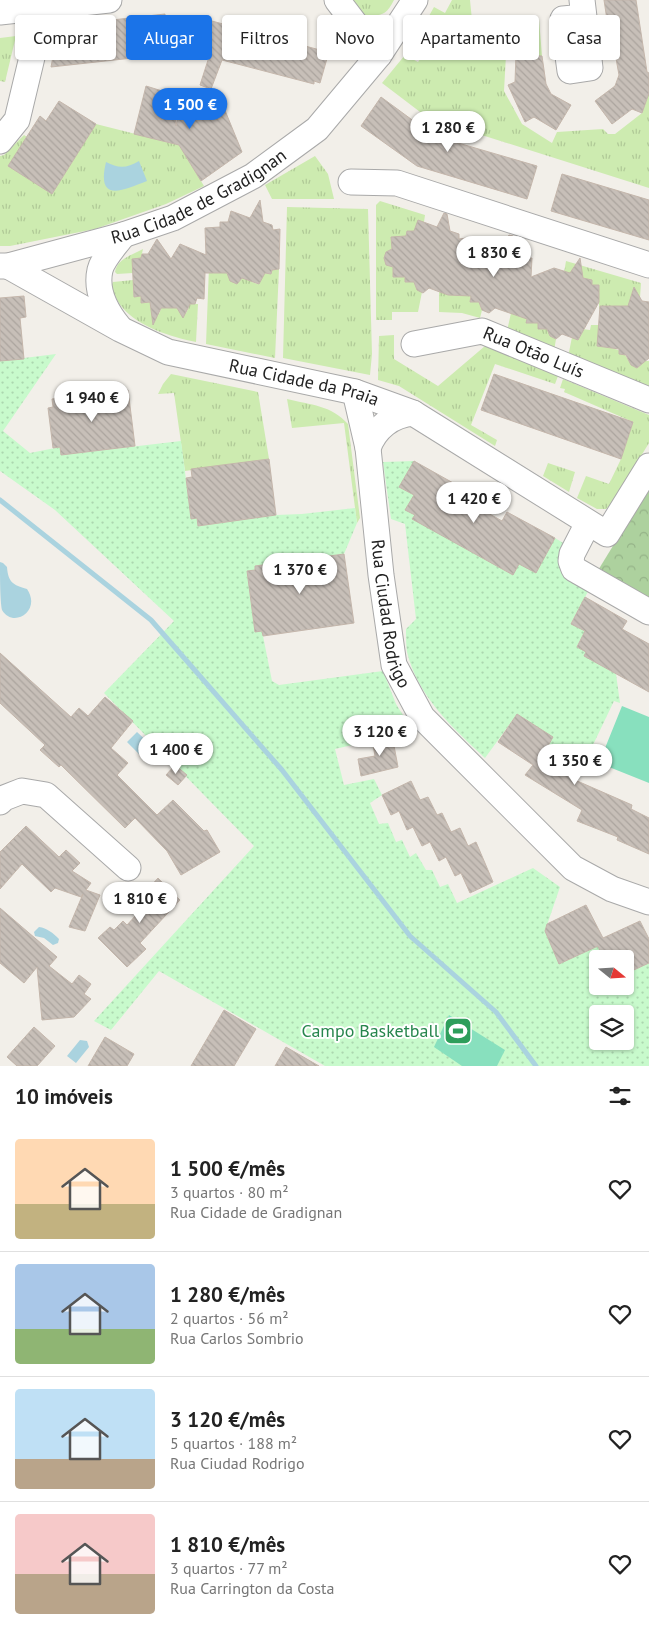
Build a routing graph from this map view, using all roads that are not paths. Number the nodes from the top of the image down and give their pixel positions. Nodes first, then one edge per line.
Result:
1 (109, 0) edge
2 (337, 0) edge
3 (415, 0) edge
4 (44, 7) junction
5 (0, 12) edge
6 (372, 63) junction
7 (0, 141) edge
8 (351, 182) dead end
9 (123, 235) junction
10 (71, 248) junction
11 (649, 265) edge
12 (4, 266) edge
13 (99, 276) junction
14 (62, 296) junction
15 (120, 329) junction
16 (414, 344) dead end
17 (355, 392) junction
18 (649, 400) edge
19 (414, 413) junction
20 (368, 448) junction
21 (649, 466) edge
22 (597, 528) junction
23 (649, 612) edge
24 (0, 802) edge
25 (128, 868) dead end
26 (649, 902) edge

1 - 4 street
2 - 6 street
3 - 6 street, Rua Cidade de Gradignan
4 - 5 street
4 - 7 street
6 - 9 street, Rua Cidade de Gradignan
8 - 11 street
9 - 10 street, Rua Cidade de Gradignan
9 - 13 street
10 - 12 street, Rua Cidade de Gradignan
10 - 13 street
10 - 14 street
12 - 14 street, Rua Cidade da Praia
13 - 14 street
13 - 15 street
14 - 15 street, Rua Cidade da Praia
15 - 17 street, Rua Cidade da Praia
16 - 18 street, Rua Otão Luís
17 - 19 street, Rua Cidade da Praia
17 - 20 street, Rua Ciudad Rodrigo
19 - 20 street
19 - 22 street, Rua Cidade da Praia
20 - 26 street, Rua Ciudad Rodrigo
21 - 22 street
22 - 23 street
24 - 25 street

